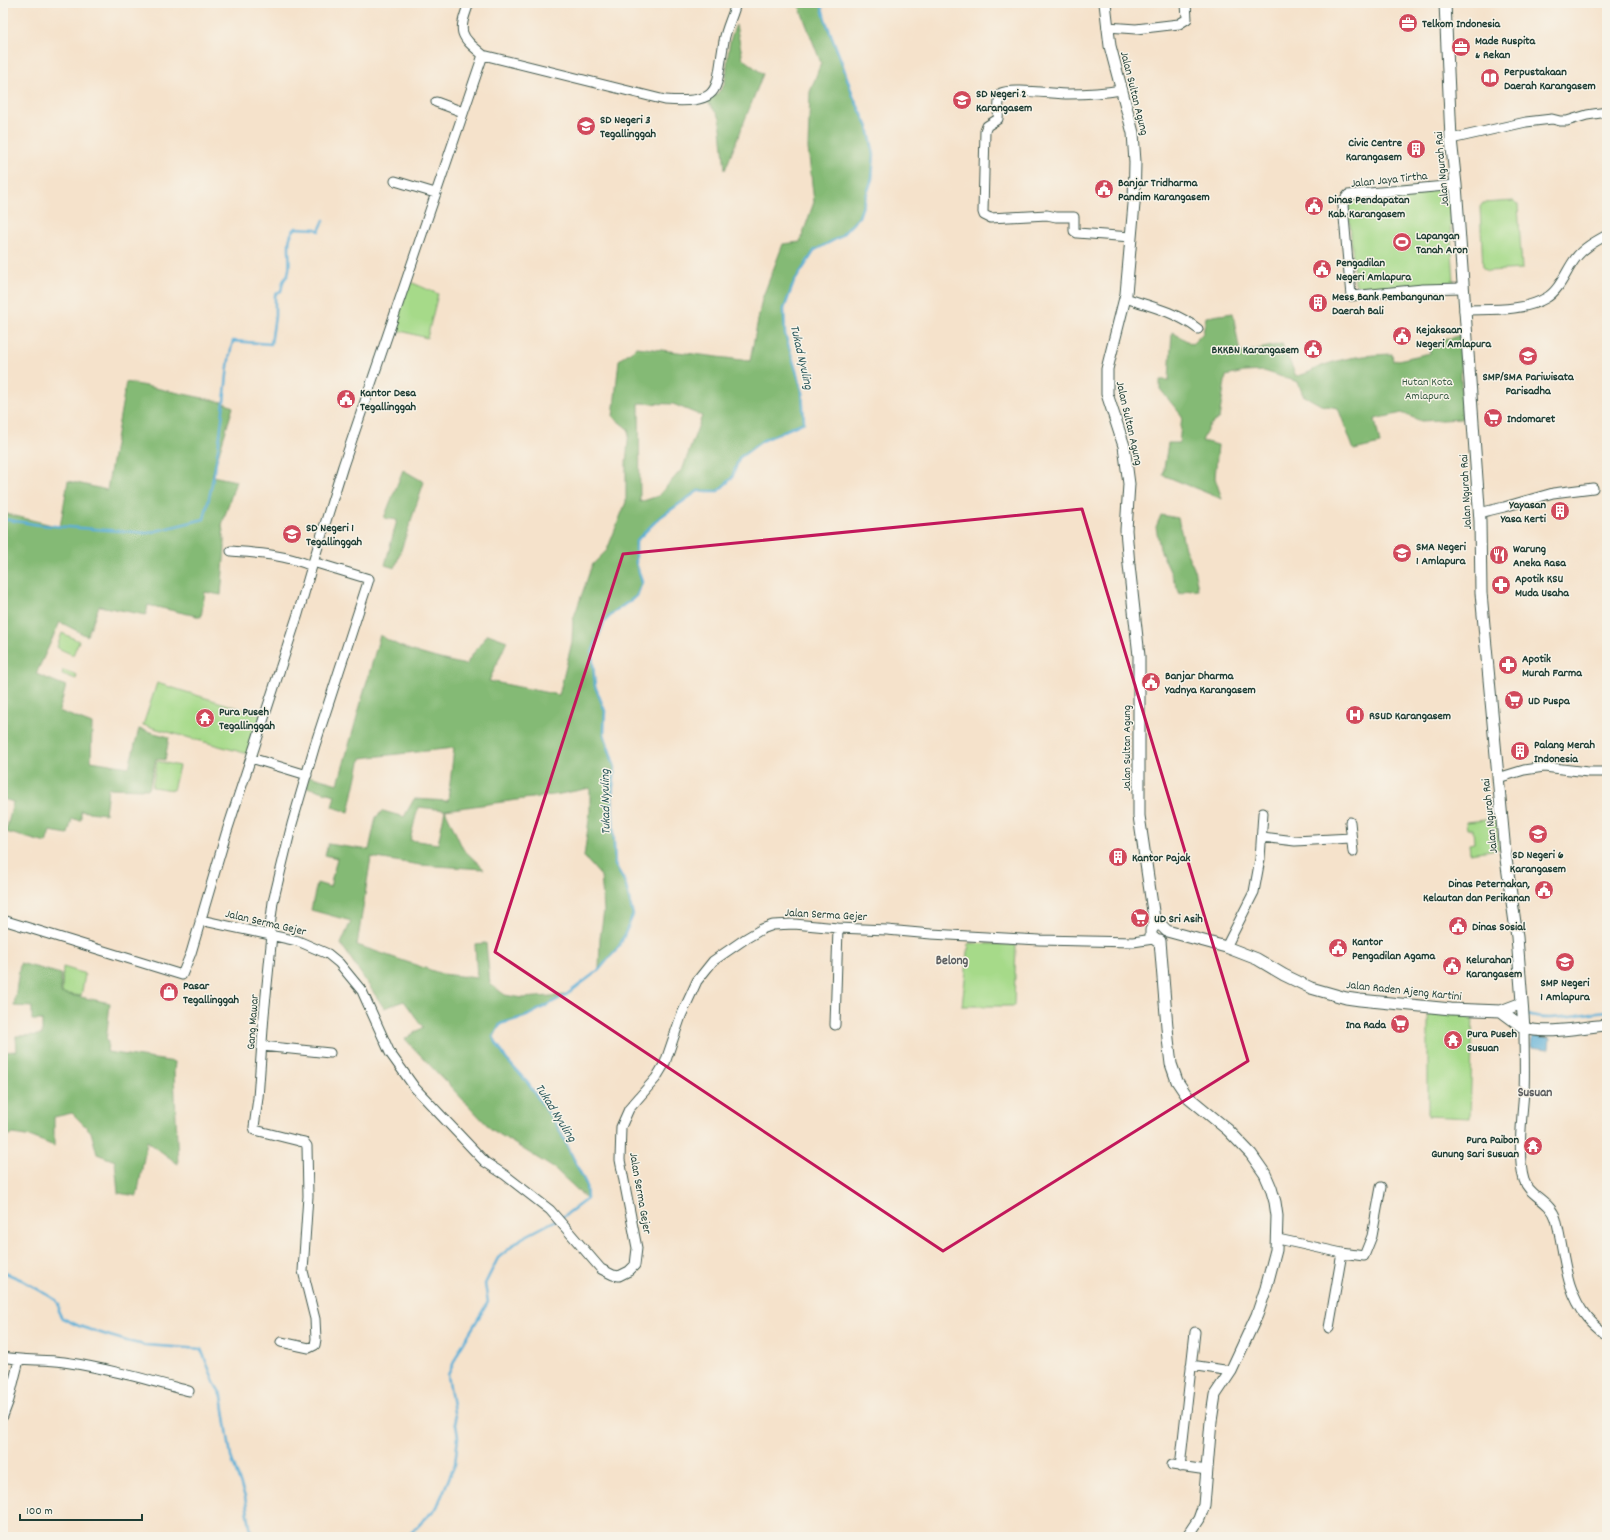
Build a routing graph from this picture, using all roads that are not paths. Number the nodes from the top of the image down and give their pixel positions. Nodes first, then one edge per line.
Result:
1 (469, 3) edge
2 (736, 3) edge
3 (1105, 3) edge
4 (1186, 3) edge
5 (1445, 3) edge
6 (1107, 27) junction
7 (483, 55) junction
8 (1121, 90) junction
9 (436, 102) dead end
10 (463, 112) junction
11 (1607, 112) edge
12 (1451, 139) junction
13 (395, 181) dead end
14 (1456, 185) junction
15 (436, 193) junction
16 (1607, 235) edge
17 (1131, 237) junction
18 (1463, 288) junction
19 (1125, 298) junction
20 (1464, 310) junction
21 (1198, 329) dead end
22 (1593, 488) dead end
23 (1479, 513) junction
24 (231, 551) dead end
25 (312, 564) junction
26 (251, 758) junction
27 (1607, 772) edge
28 (307, 775) junction
29 (1498, 778) junction
30 (1263, 813) dead end
31 (1350, 822) dead end
32 (1262, 837) junction
33 (1351, 838) junction
34 (1354, 852) dead end
35 (3, 920) edge
36 (200, 920) junction
37 (838, 928) junction
38 (1155, 934) junction
39 (271, 935) junction
40 (1226, 947) junction
41 (1522, 1003) junction
42 (1501, 1011) junction
43 (835, 1025) dead end
44 (1607, 1025) edge
45 (1524, 1028) junction
46 (262, 1046) junction
47 (330, 1053) dead end
48 (1381, 1187) dead end
49 (1278, 1239) junction
50 (1342, 1253) junction
51 (1329, 1328) dead end
52 (1195, 1332) dead end
53 (1607, 1336) edge
54 (282, 1342) dead end
55 (3, 1357) edge
56 (19, 1360) junction
57 (1192, 1365) junction
58 (1231, 1371) junction
59 (190, 1390) dead end
60 (3, 1416) edge
61 (1207, 1470) junction
62 (1187, 1537) edge

1 - 7 street
2 - 7 street
3 - 6 street, Jalan Sultan Agung
4 - 6 street
5 - 12 street, Jalan Ngurah Rai
6 - 8 street, Jalan Sultan Agung
7 - 10 street
8 - 17 street, Jalan Sultan Agung
8 - 17 street
9 - 10 street
10 - 15 street
11 - 12 street
12 - 14 street, Jalan Ngurah Rai
13 - 15 street
14 - 18 street, Jalan Ngurah Rai
14 - 18 street, Jalan Jaya Tirtha
15 - 25 street
16 - 20 street
17 - 19 street, Jalan Sultan Agung
18 - 20 street, Jalan Ngurah Rai
19 - 21 street
19 - 38 street, Jalan Sultan Agung
20 - 23 street, Jalan Ngurah Rai
22 - 23 street
23 - 29 street, Jalan Ngurah Rai
24 - 25 street
25 - 26 street
25 - 28 street, Gang Mawar
26 - 28 street
26 - 36 street
27 - 29 street
28 - 39 street, Gang Mawar
29 - 41 street, Jalan Ngurah Rai
30 - 32 street
31 - 33 street
32 - 33 street
32 - 40 street
33 - 34 street
35 - 36 street
36 - 39 street, Jalan Serma Gejer
37 - 38 street, Jalan Serma Gejer
37 - 39 street, Jalan Serma Gejer
37 - 43 street
38 - 40 street, Jalan Raden Ajeng Kartini
38 - 49 street, Jalan Sultan Agung
39 - 46 street, Gang Mawar
40 - 42 street, Jalan Raden Ajeng Kartini
41 - 42 street, Jalan Raden Ajeng Kartini
41 - 45 street, Jalan Ngurah Rai
42 - 45 street
44 - 45 street
45 - 53 street
46 - 47 street
46 - 54 street, Gang Mawar
48 - 50 street
49 - 50 street
49 - 58 street, Jalan Sultan Agung
50 - 51 street
52 - 57 street
55 - 56 street
56 - 59 street
56 - 60 street
57 - 58 street
57 - 61 street
58 - 61 street, Jalan Sultan Agung
61 - 62 street, Jalan Sultan Agung

